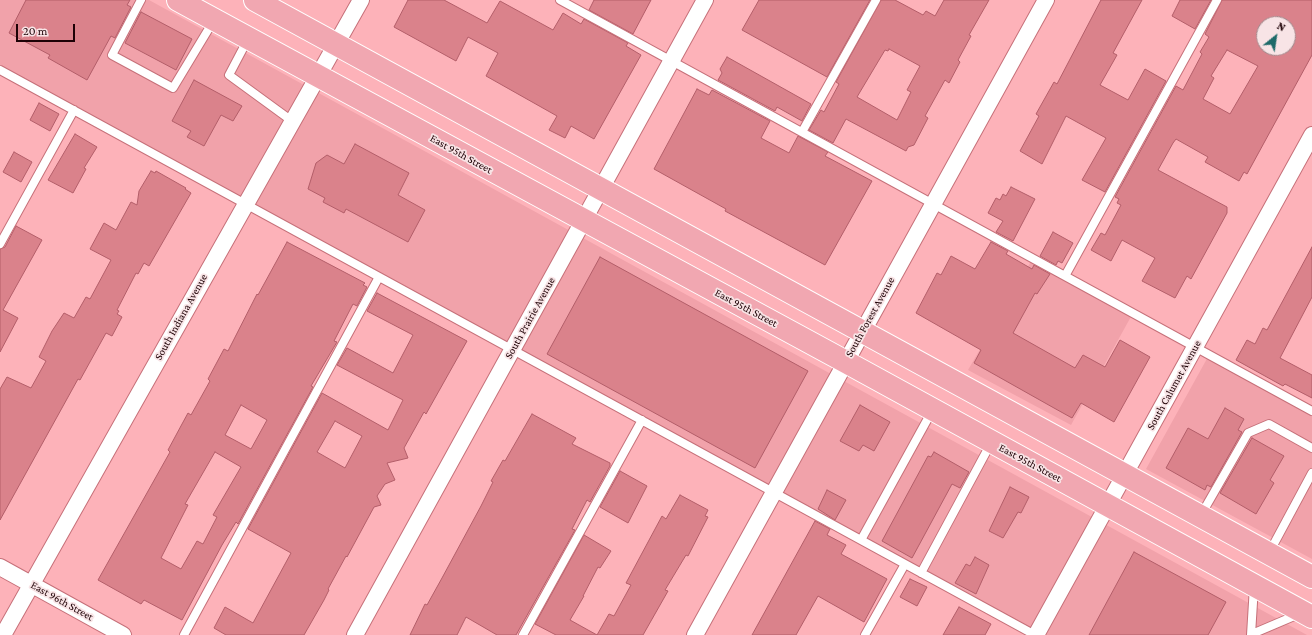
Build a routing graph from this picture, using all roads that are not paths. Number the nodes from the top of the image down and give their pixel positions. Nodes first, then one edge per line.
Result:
1 (141, 0) edge
2 (178, 0) edge
3 (255, 0) edge
4 (360, 0) edge
5 (560, 0) edge
6 (705, 0) edge
7 (876, 0) edge
8 (1046, 0) edge
9 (1217, 0) edge
10 (214, 20) junction
11 (248, 38) junction
12 (335, 44) junction
13 (671, 61) junction
14 (0, 70) edge
15 (317, 76) junction
16 (74, 110) junction
17 (292, 121) junction
18 (802, 132) junction
19 (1312, 135) edge
20 (601, 189) junction
21 (245, 204) junction
22 (934, 204) junction
23 (584, 221) junction
24 (0, 244) edge
25 (1065, 276) junction
26 (379, 277) junction
27 (863, 332) junction
28 (1195, 348) junction
29 (513, 350) junction
30 (846, 362) junction
31 (932, 410) junction
32 (1312, 411) edge
33 (642, 420) junction
34 (991, 442) junction
35 (1312, 448) edge
36 (1312, 473) edge
37 (1125, 475) junction
38 (774, 492) junction
39 (1108, 506) junction
40 (1200, 516) junction
41 (861, 540) junction
42 (1269, 553) junction
43 (905, 564) junction
44 (0, 567) edge
45 (921, 573) junction
46 (1312, 577) edge
47 (31, 584) junction
48 (1254, 585) junction
49 (1307, 615) edge
50 (3, 635) edge
51 (123, 635) edge
52 (184, 635) edge
53 (355, 635) edge
54 (523, 635) edge
55 (695, 635) edge
56 (865, 635) edge
57 (1036, 635) edge
58 (1252, 635) edge

1 - 10 lane
2 - 10 main road, East 95th Street
3 - 12 main road
4 - 12 street, South Indiana Avenue
5 - 13 lane
6 - 13 street, South Prairie Avenue
7 - 18 lane
8 - 22 street, South Forest Avenue
9 - 25 lane
10 - 11 main road, East 95th Street
11 - 15 main road, East 95th Street
11 - 17 lane
12 - 15 street, South Indiana Avenue
12 - 20 main road
13 - 18 lane
13 - 20 street, South Prairie Avenue
14 - 16 lane
15 - 17 street, South Indiana Avenue
15 - 23 main road, East 95th Street
16 - 21 lane
16 - 24 lane
17 - 21 street, South Indiana Avenue
18 - 22 lane
19 - 28 street, South Calumet Avenue
20 - 23 street, South Prairie Avenue
20 - 27 main road
21 - 26 lane
21 - 47 street, South Indiana Avenue
22 - 25 lane
22 - 27 street, South Forest Avenue
23 - 29 street, South Prairie Avenue
23 - 30 main road, East 95th Street
25 - 28 lane
26 - 29 lane
26 - 52 lane
27 - 30 street, South Forest Avenue
27 - 37 main road
28 - 32 lane
28 - 37 street, South Calumet Avenue
29 - 33 lane
29 - 53 street, South Prairie Avenue
30 - 31 main road, East 95th Street
30 - 38 street, South Forest Avenue
31 - 34 main road, East 95th Street
31 - 41 lane
33 - 38 lane
33 - 54 lane
34 - 39 main road, East 95th Street
34 - 45 lane
35 - 40 lane
36 - 42 lane
37 - 39 street, South Calumet Avenue
37 - 40 main road
38 - 41 lane
38 - 55 street, South Forest Avenue
39 - 48 main road, East 95th Street
39 - 57 street, South Calumet Avenue
40 - 42 main road
41 - 43 lane
42 - 46 main road
43 - 45 lane
43 - 56 lane
44 - 47 street, East 96th Street
45 - 57 lane
47 - 50 street, South Indiana Avenue
47 - 51 street, East 96th Street
48 - 49 main road, East 95th Street
48 - 58 lane
49 - 58 lane

